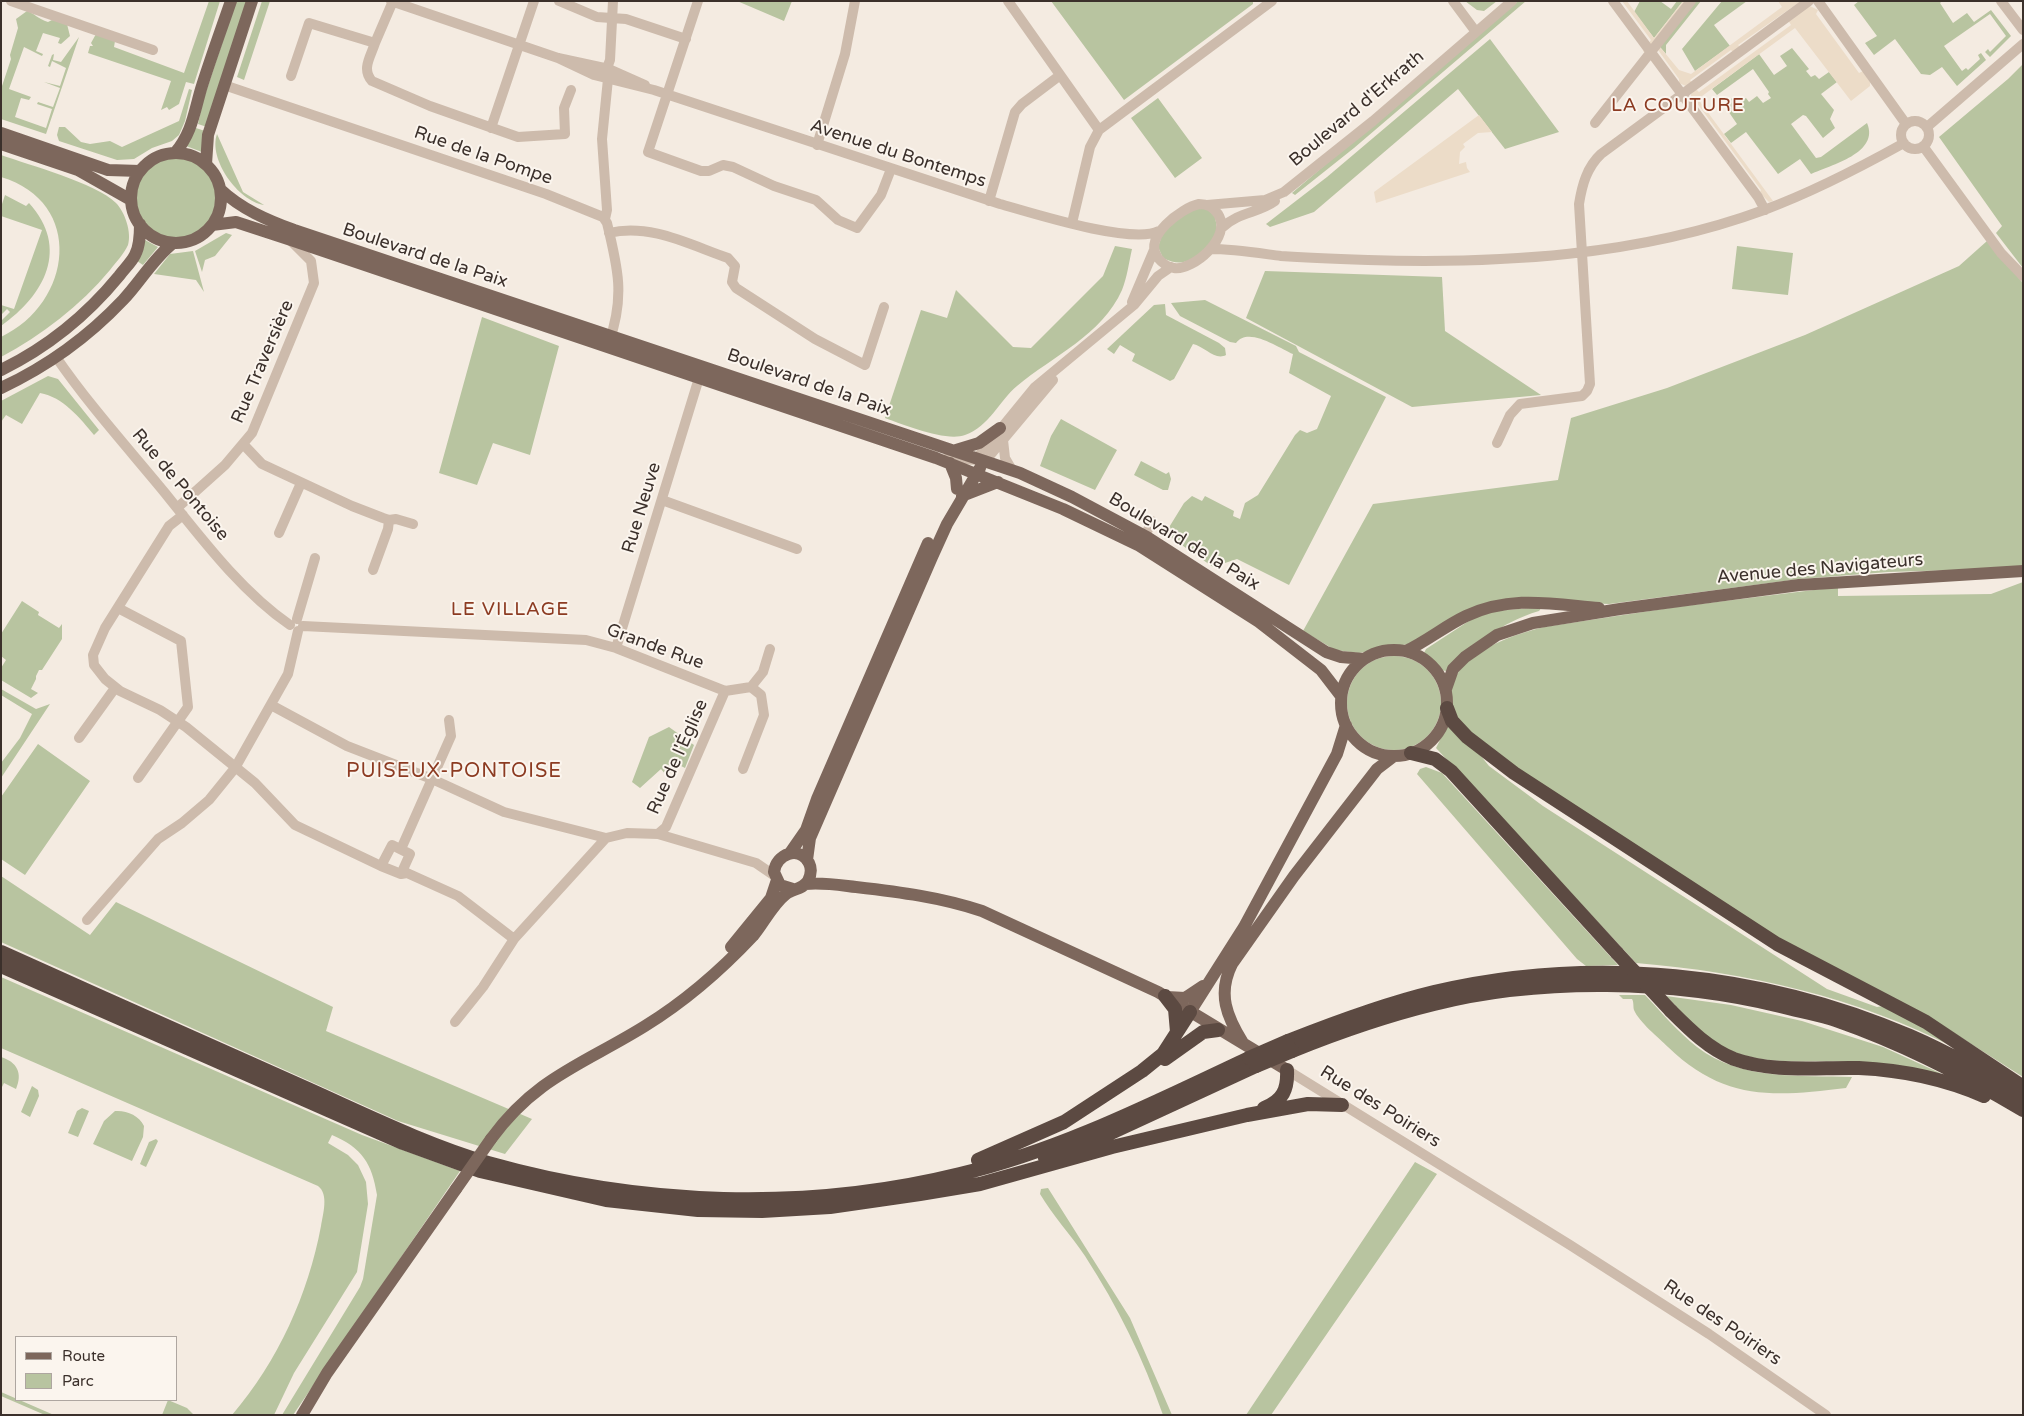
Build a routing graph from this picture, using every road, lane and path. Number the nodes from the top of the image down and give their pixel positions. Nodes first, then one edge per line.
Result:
1 (11, 1) edge
2 (232, 1) edge
3 (252, 1) edge
4 (392, 1) edge
5 (534, 1) edge
6 (559, 1) edge
7 (613, 1) edge
8 (698, 1) edge
9 (855, 1) edge
10 (1008, 1) edge
11 (1272, 1) edge
12 (1453, 1) edge
13 (1512, 1) edge
14 (1613, 1) edge
15 (1691, 1) edge
16 (1808, 1) edge
17 (1818, 1) edge
18 (2001, 1) edge
19 (612, 18) junction
20 (2023, 30) edge
21 (1476, 32) junction
22 (686, 39) junction
23 (376, 42) junction
24 (2023, 44) edge
25 (520, 45) junction
26 (154, 50) dead end
27 (1650, 51) junction
28 (558, 58) junction
29 (607, 68) junction
30 (291, 76) dead end
31 (1059, 76) junction
32 (608, 79) junction
33 (224, 85) junction
34 (571, 90) dead end
35 (652, 90) junction
36 (667, 94) junction
37 (1682, 95) junction
38 (1595, 123) dead end
39 (1906, 124) junction
40 (1927, 127) junction
41 (491, 128) junction
42 (1099, 130) junction
43 (1, 133) edge
44 (1904, 143) junction
45 (1, 144) edge
46 (817, 145) junction
47 (1923, 146) junction
48 (175, 152) junction
49 (206, 164) junction
50 (891, 169) junction
51 (140, 171) junction
52 (220, 189) junction
53 (1284, 192) junction
54 (131, 200) junction
55 (989, 201) junction
56 (1207, 205) junction
57 (1765, 210) junction
58 (604, 219) junction
59 (1072, 223) junction
60 (140, 224) junction
61 (212, 225) junction
62 (1222, 230) junction
63 (1158, 231) junction
64 (609, 233) junction
65 (1138, 236) junction
66 (288, 239) junction
67 (173, 243) junction
68 (1210, 249) junction
69 (1154, 250) junction
70 (1236, 251) junction
71 (1583, 252) junction
72 (1171, 267) junction
73 (2023, 276) edge
74 (884, 307) dead end
75 (1125, 313) junction
76 (612, 335) junction
77 (607, 348) junction
78 (56, 357) junction
79 (690, 362) junction
80 (1, 370) edge
81 (730, 375) junction
82 (699, 378) junction
83 (1, 388) edge
84 (1001, 434) junction
85 (1497, 442) dead end
86 (244, 445) junction
87 (956, 450) junction
88 (936, 458) junction
89 (950, 463) junction
90 (977, 466) junction
91 (1016, 472) junction
92 (998, 482) junction
93 (301, 483) junction
94 (960, 492) junction
95 (662, 500) junction
96 (180, 512) junction
97 (389, 520) junction
98 (1152, 522) dead end
99 (413, 524) dead end
100 (279, 534) dead end
101 (1144, 536) junction
102 (797, 549) dead end
103 (315, 558) dead end
104 (373, 570) dead end
105 (2023, 571) edge
106 (118, 608) junction
107 (1620, 609) junction
108 (297, 625) junction
109 (616, 648) junction
110 (770, 649) dead end
111 (1406, 651) junction
112 (1364, 659) junction
113 (751, 687) junction
114 (115, 688) junction
115 (1446, 689) junction
116 (725, 691) junction
117 (1341, 696) junction
118 (271, 705) junction
119 (1447, 708) junction
120 (449, 720) dead end
121 (179, 722) junction
122 (1346, 725) junction
123 (79, 738) dead end
124 (1411, 753) junction
125 (1394, 756) junction
126 (235, 768) junction
127 (743, 769) dead end
128 (138, 778) dead end
129 (432, 779) junction
130 (658, 834) junction
131 (606, 838) junction
132 (400, 849) junction
133 (790, 853) junction
134 (777, 862) junction
135 (756, 863) junction
136 (808, 863) junction
137 (379, 865) junction
138 (401, 874) junction
139 (776, 878) junction
140 (805, 884) junction
141 (793, 889) junction
142 (886, 890) junction
143 (88, 920) dead end
144 (514, 939) junction
145 (1, 952) edge
146 (1, 966) edge
147 (1212, 977) junction
148 (700, 984) junction
149 (1165, 996) junction
150 (1190, 1012) junction
151 (455, 1022) dead end
152 (1218, 1030) junction
153 (1178, 1032) junction
154 (1244, 1043) junction
155 (1290, 1046) junction
156 (1252, 1062) junction
157 (1287, 1070) junction
158 (1142, 1072) junction
159 (2023, 1086) edge
160 (2023, 1095) edge
161 (1342, 1104) junction
162 (2023, 1110) edge
163 (1247, 1115) junction
164 (2023, 1116) edge
165 (608, 1188) junction
166 (920, 1194) junction
167 (302, 1415) edge
168 (1826, 1415) edge

1 - 26 street
2 - 48 main road
3 - 33 main road
4 - 23 street
4 - 25 street, Avenue du Bontemps
5 - 25 street
6 - 19 street
7 - 19 street
8 - 22 street
9 - 46 street
10 - 31 street
11 - 42 street
12 - 21 street
13 - 21 street, Boulevard d'Erkrath
14 - 27 street
15 - 27 street
16 - 37 street
17 - 39 street
18 - 20 street
19 - 22 street
19 - 29 street
21 - 53 street, Boulevard d'Erkrath
22 - 36 street
23 - 30 street
23 - 41 street
24 - 40 street
25 - 28 street, Avenue du Bontemps
25 - 41 street
27 - 37 street
27 - 38 street
28 - 29 street, Avenue du Bontemps
28 - 32 street, Avenue du Bontemps
29 - 35 street, Avenue du Bontemps
31 - 42 street
31 - 55 street
32 - 35 street, Avenue du Bontemps
32 - 58 street
33 - 49 main road
33 - 58 street, Rue de la Pompe
34 - 41 street
35 - 36 street, Avenue du Bontemps
36 - 46 street, Avenue du Bontemps
36 - 50 street
37 - 57 street
37 - 71 street
39 - 40 street
39 - 44 street
40 - 47 street
42 - 59 street
43 - 51 main road
44 - 47 street
44 - 57 street
45 - 54 main road
46 - 50 street, Avenue du Bontemps
47 - 73 street
48 - 49 main road
48 - 51 main road
49 - 52 main road
50 - 55 street, Avenue du Bontemps
51 - 54 main road
52 - 61 main road
52 - 76 main road, Boulevard de la Paix
53 - 56 street, Boulevard d'Erkrath
53 - 62 street
54 - 60 main road
55 - 59 street, Avenue du Bontemps
56 - 62 street
56 - 63 street
57 - 71 street
58 - 64 street
59 - 65 street, Avenue du Bontemps
60 - 67 main road
60 - 80 main road
61 - 66 main road, Boulevard de la Paix
61 - 67 main road
62 - 68 street
62 - 70 street
63 - 65 street, Avenue du Bontemps
63 - 69 street
64 - 74 street
64 - 76 street
65 - 69 street, Avenue du Bontemps
66 - 77 main road, Boulevard de la Paix
66 - 86 street, Rue Traversière
67 - 78 main road
68 - 70 street
68 - 72 street
69 - 72 street
69 - 75 street
70 - 71 street
71 - 85 street
72 - 75 street
75 - 84 street
76 - 77 street
76 - 79 main road, Boulevard de la Paix
77 - 82 main road, Boulevard de la Paix
78 - 83 main road
78 - 96 street, Rue de Pontoise
79 - 81 main road, Boulevard de la Paix
79 - 82 street
81 - 82 street
81 - 87 main road, Boulevard de la Paix
82 - 88 main road, Boulevard de la Paix
82 - 95 street, Rue Neuve
84 - 87 main road
84 - 90 street
84 - 91 street
86 - 93 street
86 - 96 street, Rue Traversière
87 - 90 main road, Boulevard de la Paix
88 - 89 main road, Boulevard de la Paix
88 - 90 street
89 - 90 main road, Boulevard de la Paix
89 - 94 main road
90 - 91 main road
90 - 92 main road
90 - 94 main road
91 - 101 main road, Boulevard de la Paix
92 - 94 main road
92 - 117 main road
93 - 97 street
93 - 100 street
94 - 133 main road
94 - 136 main road
95 - 102 street
95 - 109 street, Rue Neuve
96 - 106 street, Rue Traversière
96 - 108 street, Rue de Pontoise
97 - 99 street
97 - 104 street
98 - 101 street
101 - 112 main road, Boulevard de la Paix
103 - 108 street
105 - 107 main road, Avenue des Navigateurs
106 - 114 street, Rue Traversière
106 - 121 street
107 - 111 main road, Avenue des Navigateurs
107 - 115 main road, Avenue des Navigateurs
108 - 109 street, Grande Rue
108 - 118 street
109 - 116 street, Grande Rue
110 - 113 street
111 - 112 main road
111 - 115 main road
112 - 117 main road
113 - 116 street
113 - 127 street
114 - 121 street
114 - 123 street
115 - 119 main road
116 - 130 street, Rue de l'Église
117 - 122 main road
118 - 126 street
118 - 129 street
119 - 124 main road
119 - 159 highway
120 - 129 street
121 - 126 street
121 - 128 street
122 - 125 main road
122 - 147 main road
124 - 125 main road
124 - 164 highway, bridge
125 - 154 main road
126 - 137 street
126 - 143 street
129 - 131 street
129 - 132 street
130 - 131 street
130 - 135 street
131 - 144 street
132 - 137 street
132 - 138 street
133 - 134 main road
133 - 136 main road
134 - 135 street
134 - 139 main road
135 - 139 street
136 - 140 main road
136 - 142 main road
137 - 138 street
138 - 144 street
139 - 141 main road
139 - 148 main road
140 - 141 main road
140 - 142 main road
141 - 148 main road
142 - 149 main road, Rue des Poiriers
144 - 151 street
145 - 165 highway
146 - 166 highway
147 - 149 main road
147 - 150 main road
148 - 167 main road, bridge
149 - 150 main road, Rue des Poiriers
149 - 153 highway
150 - 152 main road, Rue des Poiriers
150 - 153 highway
152 - 154 main road, Rue des Poiriers
152 - 158 highway
153 - 158 highway
154 - 157 main road, Rue des Poiriers
155 - 156 highway, bridge
155 - 160 highway
155 - 162 highway
156 - 165 highway
156 - 166 highway
157 - 161 street, Rue des Poiriers
157 - 163 highway
158 - 165 highway
161 - 163 highway
161 - 168 street, Rue des Poiriers
163 - 166 highway

